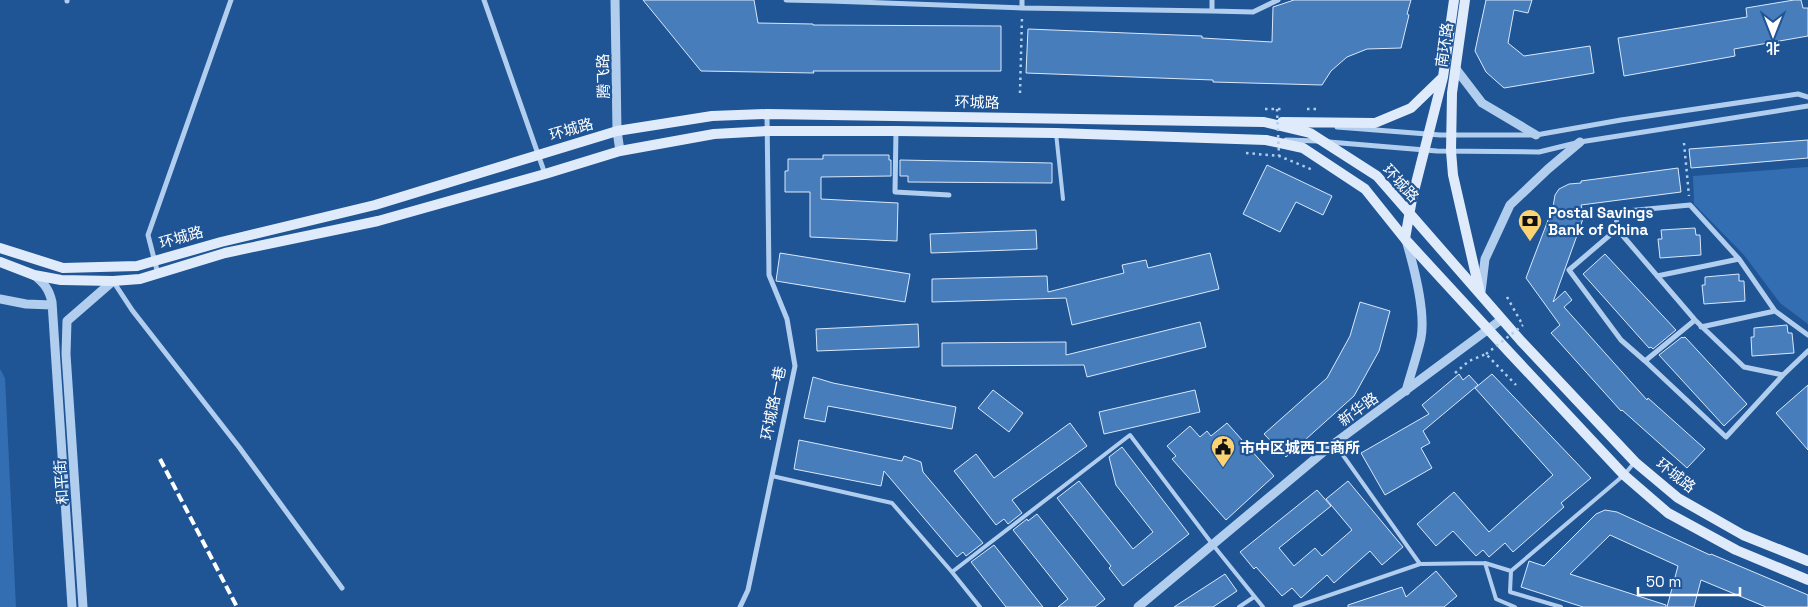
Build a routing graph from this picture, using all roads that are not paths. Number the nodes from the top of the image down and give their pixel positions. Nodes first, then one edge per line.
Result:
1 (231, 0) edge
2 (484, 0) edge
3 (615, 0) edge
4 (786, 0) edge
5 (1022, 0) edge
6 (1212, 0) edge
7 (1278, 0) edge
8 (1454, 0) edge
9 (1465, 0) edge
10 (830, 1) edge
11 (1022, 8) junction
12 (1212, 11) junction
13 (1456, 69) junction
14 (1443, 77) junction
15 (1808, 97) edge
16 (1808, 106) edge
17 (767, 114) junction
18 (1264, 122) junction
19 (617, 131) junction
20 (767, 131) junction
21 (896, 131) junction
22 (1056, 133) junction
23 (1428, 134) junction
24 (1451, 135) junction
25 (1536, 135) junction
26 (1266, 140) junction
27 (1323, 141) junction
28 (1580, 142) junction
29 (620, 150) junction
30 (1424, 150) junction
31 (1451, 151) junction
32 (539, 154) junction
33 (545, 174) junction
34 (950, 195) dead end
35 (1063, 199) dead end
36 (1409, 214) junction
37 (1617, 228) junction
38 (1405, 239) junction
39 (0, 248) edge
40 (1739, 259) junction
41 (155, 260) junction
42 (0, 262) edge
43 (158, 274) junction
44 (34, 275) junction
45 (1657, 276) junction
46 (113, 281) junction
47 (1480, 294) junction
48 (0, 299) edge
49 (52, 305) junction
50 (1775, 311) junction
51 (1502, 319) junction
52 (1695, 320) junction
53 (1702, 327) junction
54 (1488, 330) junction
55 (1808, 335) edge
56 (1808, 351) edge
57 (1646, 361) junction
58 (1783, 375) junction
59 (1406, 391) junction
60 (1335, 444) junction
61 (1635, 462) junction
62 (1624, 475) junction
63 (772, 476) junction
64 (1213, 545) junction
65 (1808, 561) edge
66 (1485, 563) junction
67 (1420, 564) junction
68 (1511, 571) junction
69 (952, 572) junction
70 (1808, 580) edge
71 (342, 588) dead end
72 (1254, 597) junction
73 (72, 607) edge
74 (83, 607) edge
75 (740, 607) edge
76 (980, 607) edge
77 (1138, 607) edge
78 (1239, 607) edge
79 (1263, 607) edge
80 (1295, 607) edge
81 (1515, 607) edge
82 (1561, 607) edge

1 - 41 street
2 - 32 street
3 - 19 street, 腾飞路
4 - 10 street
5 - 11 street
6 - 12 street
7 - 12 street
8 - 14 main road, 南环路
9 - 13 main road, 南环路
10 - 11 street
11 - 12 street
13 - 24 main road, 南环路
13 - 25 street
14 - 18 main road
14 - 23 main road, 南环路
15 - 25 street
16 - 28 street
17 - 18 main road, 环城路
17 - 19 main road, 环城路
17 - 20 street, 环城路一巷
18 - 23 street
18 - 27 main road, 环城路
19 - 29 street, 腾飞路
19 - 32 main road, 环城路
20 - 21 main road, 环城路
20 - 29 main road, 环城路
20 - 63 street, 环城路一巷
21 - 22 main road, 环城路
21 - 34 street
22 - 26 main road, 环城路
22 - 35 lane
23 - 24 street
23 - 30 main road, 南环路
24 - 25 street
24 - 31 main road, 南环路
26 - 27 street
26 - 38 main road, 环城路
27 - 30 street
27 - 36 main road, 环城路
28 - 31 street
28 - 47 street
29 - 33 main road, 环城路
30 - 31 street
30 - 36 main road, 南环路
31 - 47 main road, 南环路
32 - 33 street
32 - 41 main road, 环城路
33 - 43 main road, 环城路
36 - 38 main road, 南环路
36 - 47 main road, 环城路
37 - 40 street
37 - 45 street
37 - 57 street
38 - 54 main road, 环城路
38 - 59 street
39 - 41 main road, 环城路
40 - 45 street
40 - 50 street
41 - 43 street
42 - 44 main road, 环城路
43 - 46 main road, 环城路
44 - 46 main road, 环城路
44 - 49 street, 和平街
45 - 52 street
46 - 71 street
46 - 74 street, 和平街
47 - 51 main road, 环城路
48 - 49 street
49 - 73 street, 和平街
50 - 53 street
50 - 55 street
51 - 54 street, 新华路
51 - 61 main road, 环城路
52 - 53 street
52 - 57 street
53 - 58 street
54 - 59 street, 新华路
54 - 62 main road, 环城路
56 - 58 street
57 - 58 street
59 - 60 street, 新华路
60 - 64 street, 新华路
60 - 67 lane
61 - 62 lane
61 - 65 main road, 环城路
62 - 68 lane
62 - 70 main road, 环城路
63 - 69 lane
63 - 75 street, 环城路一巷
64 - 69 lane
64 - 72 lane
64 - 77 street, 新华路
66 - 67 lane
66 - 68 lane
66 - 81 lane
67 - 80 lane
68 - 82 lane
69 - 76 lane
72 - 78 lane
72 - 79 lane

